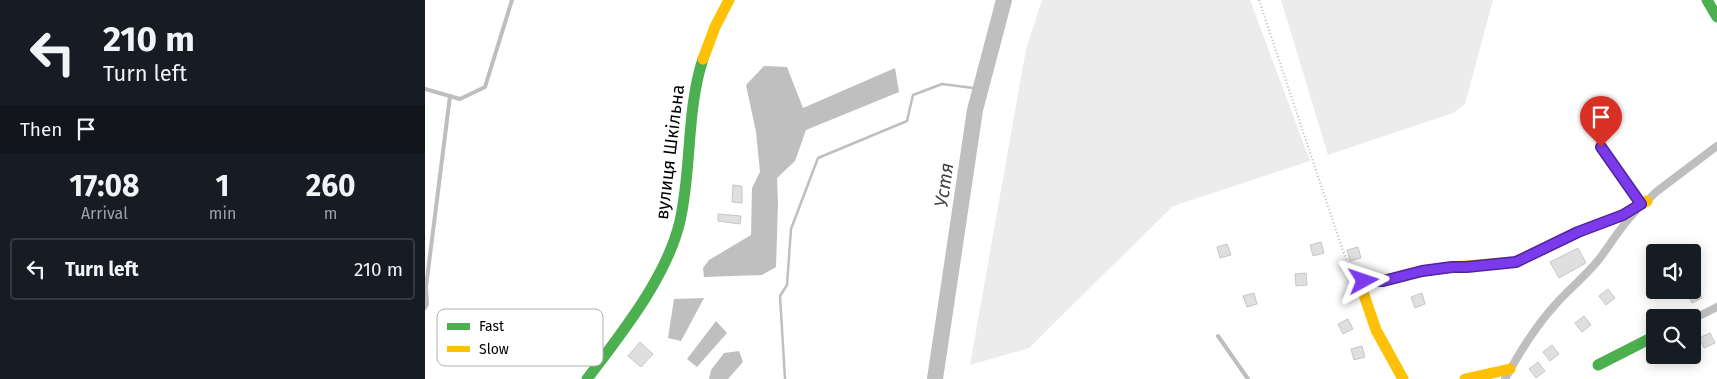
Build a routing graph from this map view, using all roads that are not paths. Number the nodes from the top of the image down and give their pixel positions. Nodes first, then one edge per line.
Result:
1 (512, 0) edge
2 (729, 0) edge
3 (1707, 0) edge
4 (1717, 16) edge
5 (425, 89) edge
6 (450, 96) junction
7 (1717, 146) edge
8 (1601, 147) dead end
9 (1644, 202) junction
10 (1717, 307) edge
11 (425, 308) edge
12 (1701, 314) edge
13 (1218, 336) dead end
14 (1646, 341) edge
15 (603, 358) edge
16 (1598, 365) dead end
17 (597, 366) edge
18 (1508, 374) edge
19 (587, 379) edge
20 (1248, 379) edge
21 (1403, 379) edge
22 (1465, 379) edge

1 - 6 lane
2 - 15 street, вулиця Шкільна
3 - 4 street
5 - 6 lane
6 - 11 lane
7 - 9 street
8 - 9 street
9 - 18 street
9 - 21 street
10 - 12 street
13 - 20 lane
14 - 16 street
17 - 19 street, вулиця Шкільна
18 - 22 street

